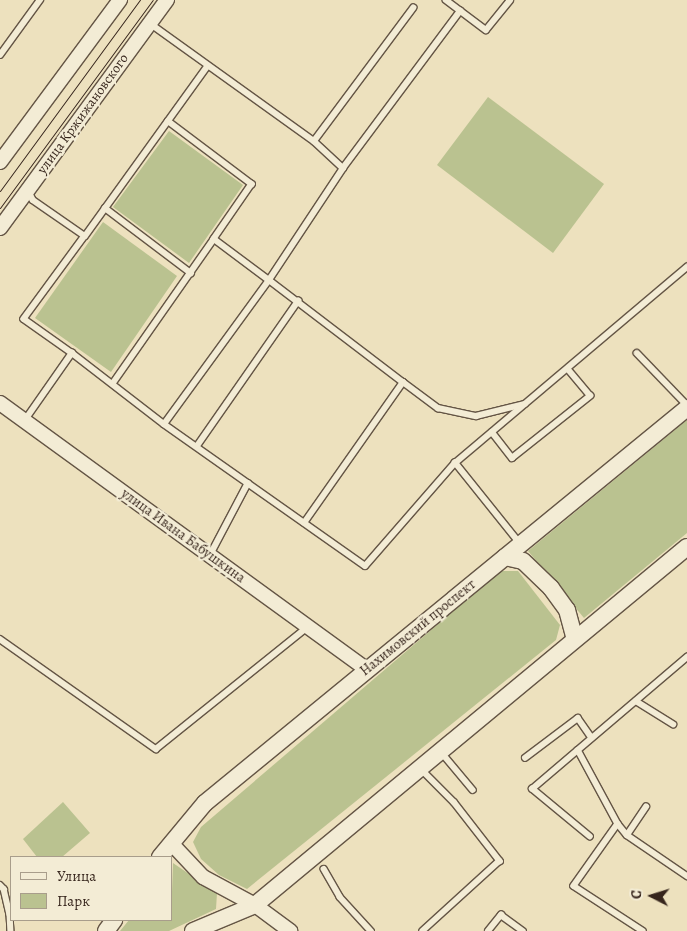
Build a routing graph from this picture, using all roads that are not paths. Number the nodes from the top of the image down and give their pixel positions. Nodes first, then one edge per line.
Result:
1 (40, 0) edge
2 (120, 0) edge
3 (167, 0) edge
4 (446, 0) edge
5 (510, 0) edge
6 (413, 8) dead end
7 (460, 10) junction
8 (150, 23) junction
9 (0, 55) edge
10 (207, 67) junction
11 (168, 121) junction
12 (314, 141) junction
13 (0, 162) edge
14 (343, 168) junction
15 (28, 189) junction
16 (105, 208) junction
17 (0, 228) edge
18 (84, 236) junction
19 (214, 239) junction
20 (687, 267) edge
21 (191, 273) junction
22 (270, 280) junction
23 (298, 301) junction
24 (637, 353) dead end
25 (72, 354) junction
26 (567, 369) junction
27 (403, 382) junction
28 (112, 383) junction
29 (0, 402) edge
30 (527, 403) junction
31 (687, 407) edge
32 (24, 421) junction
33 (164, 424) junction
34 (492, 432) junction
35 (197, 446) junction
36 (455, 463) junction
37 (248, 483) junction
38 (304, 523) junction
39 (520, 545) junction
40 (687, 547) edge
41 (210, 555) junction
42 (505, 557) junction
43 (308, 627) junction
44 (0, 639) edge
45 (575, 639) junction
46 (687, 657) edge
47 (367, 670) junction
48 (636, 701) junction
49 (673, 724) dead end
50 (592, 738) junction
51 (578, 750) junction
52 (441, 751) junction
53 (525, 758) dead end
54 (420, 768) junction
55 (472, 790) dead end
56 (646, 807) dead end
57 (618, 824) junction
58 (628, 835) junction
59 (590, 837) dead end
60 (171, 843) junction
61 (161, 856) edge
62 (324, 869) dead end
63 (687, 876) edge
64 (0, 885) edge
65 (254, 905) junction
66 (10, 931) edge
67 (193, 931) edge
68 (290, 931) edge
69 (371, 931) edge
70 (423, 931) edge
71 (488, 931) edge
72 (523, 931) edge
73 (643, 931) edge

1 - 9 lane
2 - 13 street
3 - 8 street, улица Кржижановского
4 - 7 lane
5 - 7 lane
6 - 12 lane
7 - 14 lane
8 - 10 lane
8 - 15 street, улица Кржижановского
10 - 11 lane
10 - 12 lane
11 - 16 lane
11 - 19 lane
12 - 14 lane
14 - 22 lane
15 - 17 street, улица Кржижановского
15 - 18 lane
16 - 18 lane
16 - 21 lane
18 - 25 lane
19 - 21 lane
19 - 22 lane
20 - 26 lane
21 - 28 lane
22 - 23 lane
22 - 33 lane
23 - 27 lane
23 - 35 lane
24 - 31 lane
25 - 28 lane
25 - 32 lane
26 - 30 lane
26 - 34 lane
27 - 30 lane
27 - 38 lane
28 - 33 lane
29 - 32 street, улица Ивана Бабушкина
30 - 34 lane
31 - 39 main road, Нахимовский проспект
32 - 41 street, улица Ивана Бабушкина
33 - 35 lane
34 - 36 lane
35 - 37 lane
36 - 38 lane
36 - 39 lane
37 - 38 lane
37 - 41 lane
39 - 42 main road, Нахимовский проспект
40 - 45 main road
41 - 43 street, улица Ивана Бабушкина
42 - 45 main road
42 - 47 main road, Нахимовский проспект
43 - 44 lane
43 - 47 street, улица Ивана Бабушкина
45 - 52 main road
46 - 48 lane
47 - 60 main road, Нахимовский проспект
48 - 49 lane
48 - 50 lane
50 - 51 lane
50 - 53 lane
51 - 57 lane
51 - 59 lane
52 - 54 main road
52 - 55 lane
54 - 65 main road
54 - 70 lane
56 - 58 lane
57 - 58 lane
57 - 73 lane
58 - 63 lane
60 - 61 main road, Нахимовский проспект
60 - 65 street
62 - 69 lane
64 - 66 lane
65 - 67 main road
65 - 68 street
71 - 72 lane

